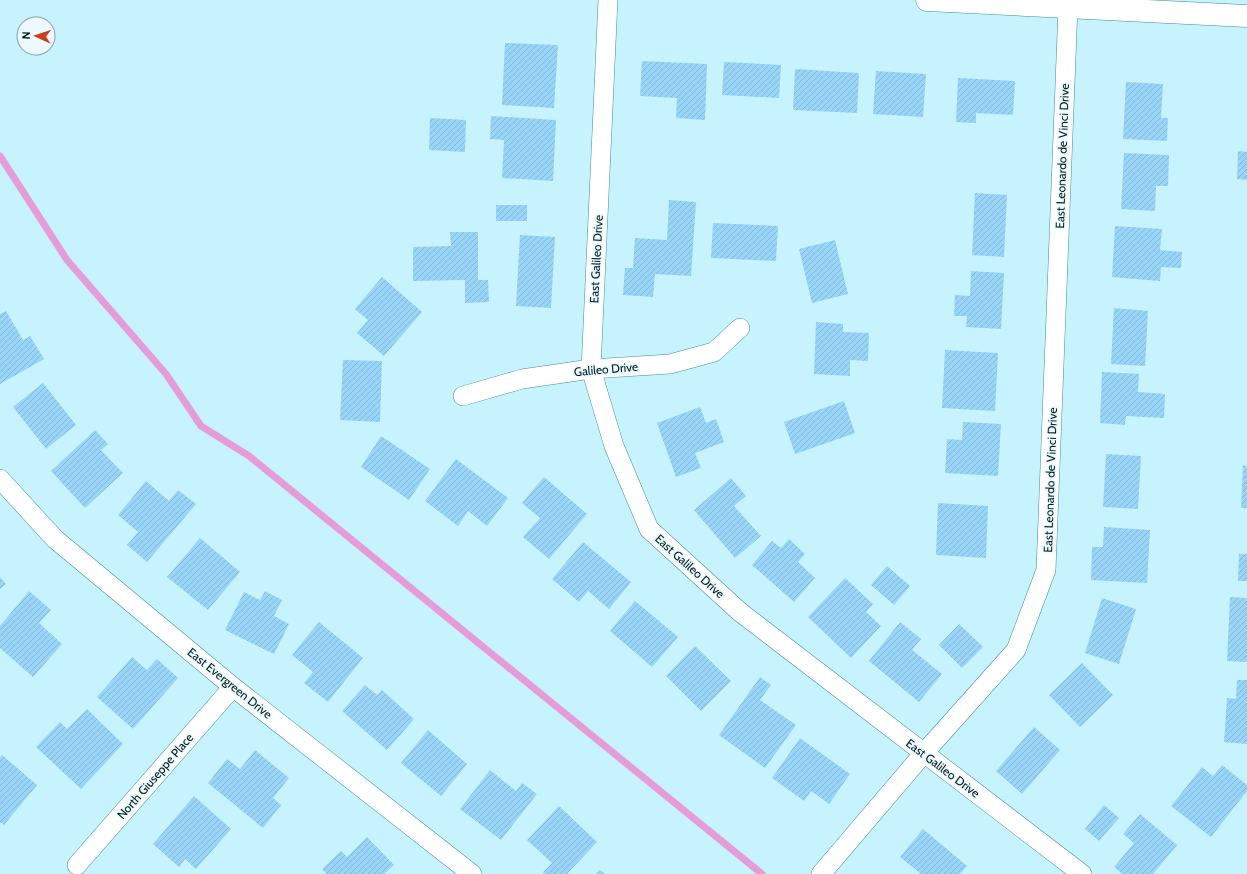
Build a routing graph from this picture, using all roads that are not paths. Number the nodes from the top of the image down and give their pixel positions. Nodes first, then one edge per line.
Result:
1 (608, 0) edge
2 (927, 0) edge
3 (1068, 7) junction
4 (1247, 16) edge
5 (740, 328) dead end
6 (591, 369) junction
7 (463, 396) dead end
8 (0, 479) edge
9 (234, 687) junction
10 (924, 753) junction
11 (77, 865) dead end
12 (452, 868) edge
13 (472, 874) edge
14 (821, 874) edge
15 (1082, 874) edge

1 - 6 street, East Galileo Drive
2 - 3 street
3 - 4 street
3 - 10 street, East Leonardo de Vinci Drive
5 - 6 street, Galileo Drive
6 - 7 street, Galileo Drive
6 - 10 street, East Galileo Drive
8 - 9 street, East Evergreen Drive
9 - 11 street, North Giuseppe Place
9 - 12 street, East Evergreen Drive
10 - 14 street, East Leonardo de Vinci Drive
10 - 15 street, East Galileo Drive
12 - 13 street, East Evergreen Drive

